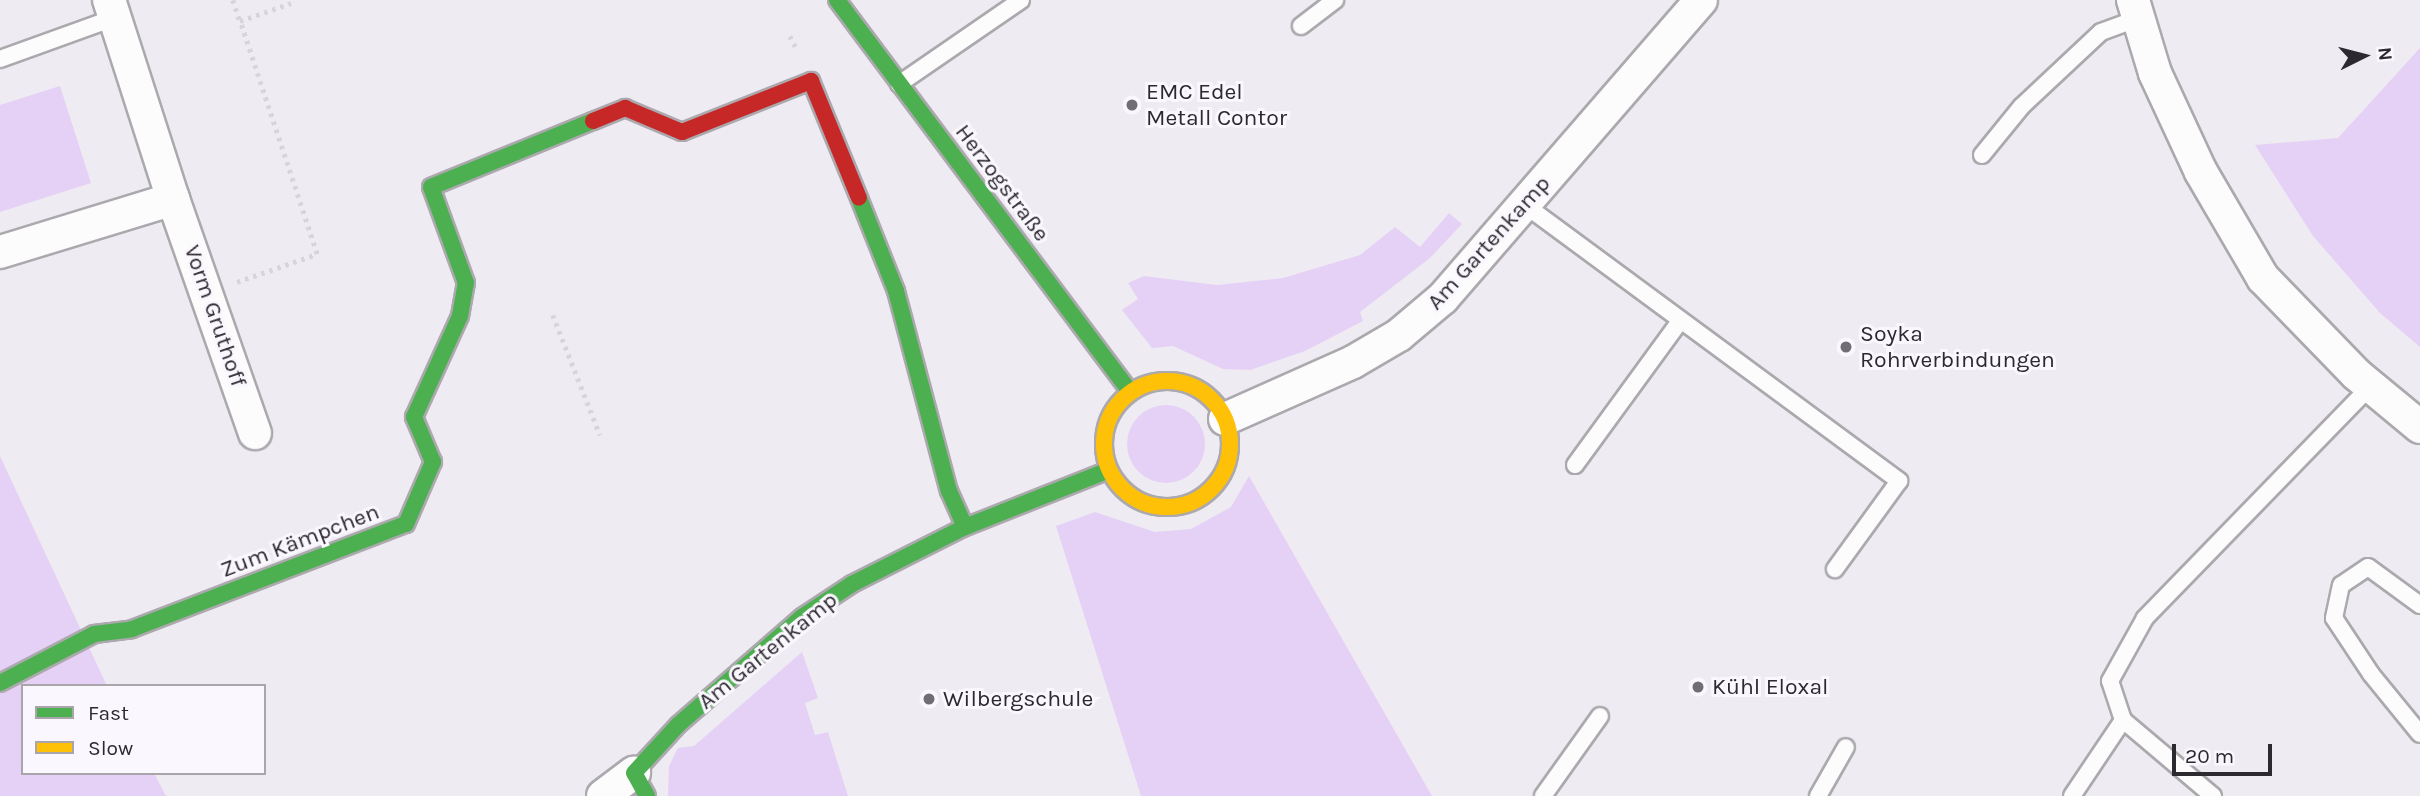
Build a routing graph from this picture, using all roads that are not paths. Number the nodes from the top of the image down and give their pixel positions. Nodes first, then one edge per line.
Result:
1 (837, 0) edge
2 (1021, 0) edge
3 (1335, 0) edge
4 (1701, 0) edge
5 (111, 9) edge
6 (2136, 9) edge
7 (1301, 26) dead end
8 (0, 60) edge
9 (899, 84) junction
10 (1982, 155) dead end
11 (173, 199) junction
12 (1525, 205) junction
13 (0, 252) edge
14 (1680, 321) junction
15 (2371, 386) junction
16 (1130, 392) junction
17 (1225, 419) junction
18 (2420, 427) edge
19 (256, 433) dead end
20 (1575, 465) dead end
21 (1109, 470) junction
22 (965, 527) junction
23 (1835, 569) dead end
24 (2420, 605) edge
25 (0, 683) edge
26 (1600, 716) dead end
27 (2123, 720) junction
28 (2420, 734) edge
29 (1846, 747) dead end
30 (640, 785) edge
31 (603, 796) edge
32 (1543, 796) edge
33 (1818, 796) edge
34 (2072, 796) edge
35 (2213, 796) edge

1 - 9 street, Herzogstraße
2 - 9 lane
3 - 7 lane
4 - 12 street, Am Gartenkamp
5 - 8 lane
5 - 11 street, Vorm Gruthoff
6 - 10 lane
6 - 15 street
9 - 16 street, Herzogstraße
11 - 13 street
11 - 19 street, Vorm Gruthoff
12 - 14 lane
12 - 17 street, Am Gartenkamp
14 - 20 lane
14 - 23 lane
15 - 18 street
15 - 27 lane
16 - 17 street
16 - 21 street
17 - 21 street
21 - 22 street, Am Gartenkamp
22 - 25 street, Zum Kämpchen
22 - 30 street, Am Gartenkamp
24 - 28 lane
26 - 32 lane
27 - 34 lane
27 - 35 lane
29 - 33 lane
30 - 31 street, Am Gartenkamp

